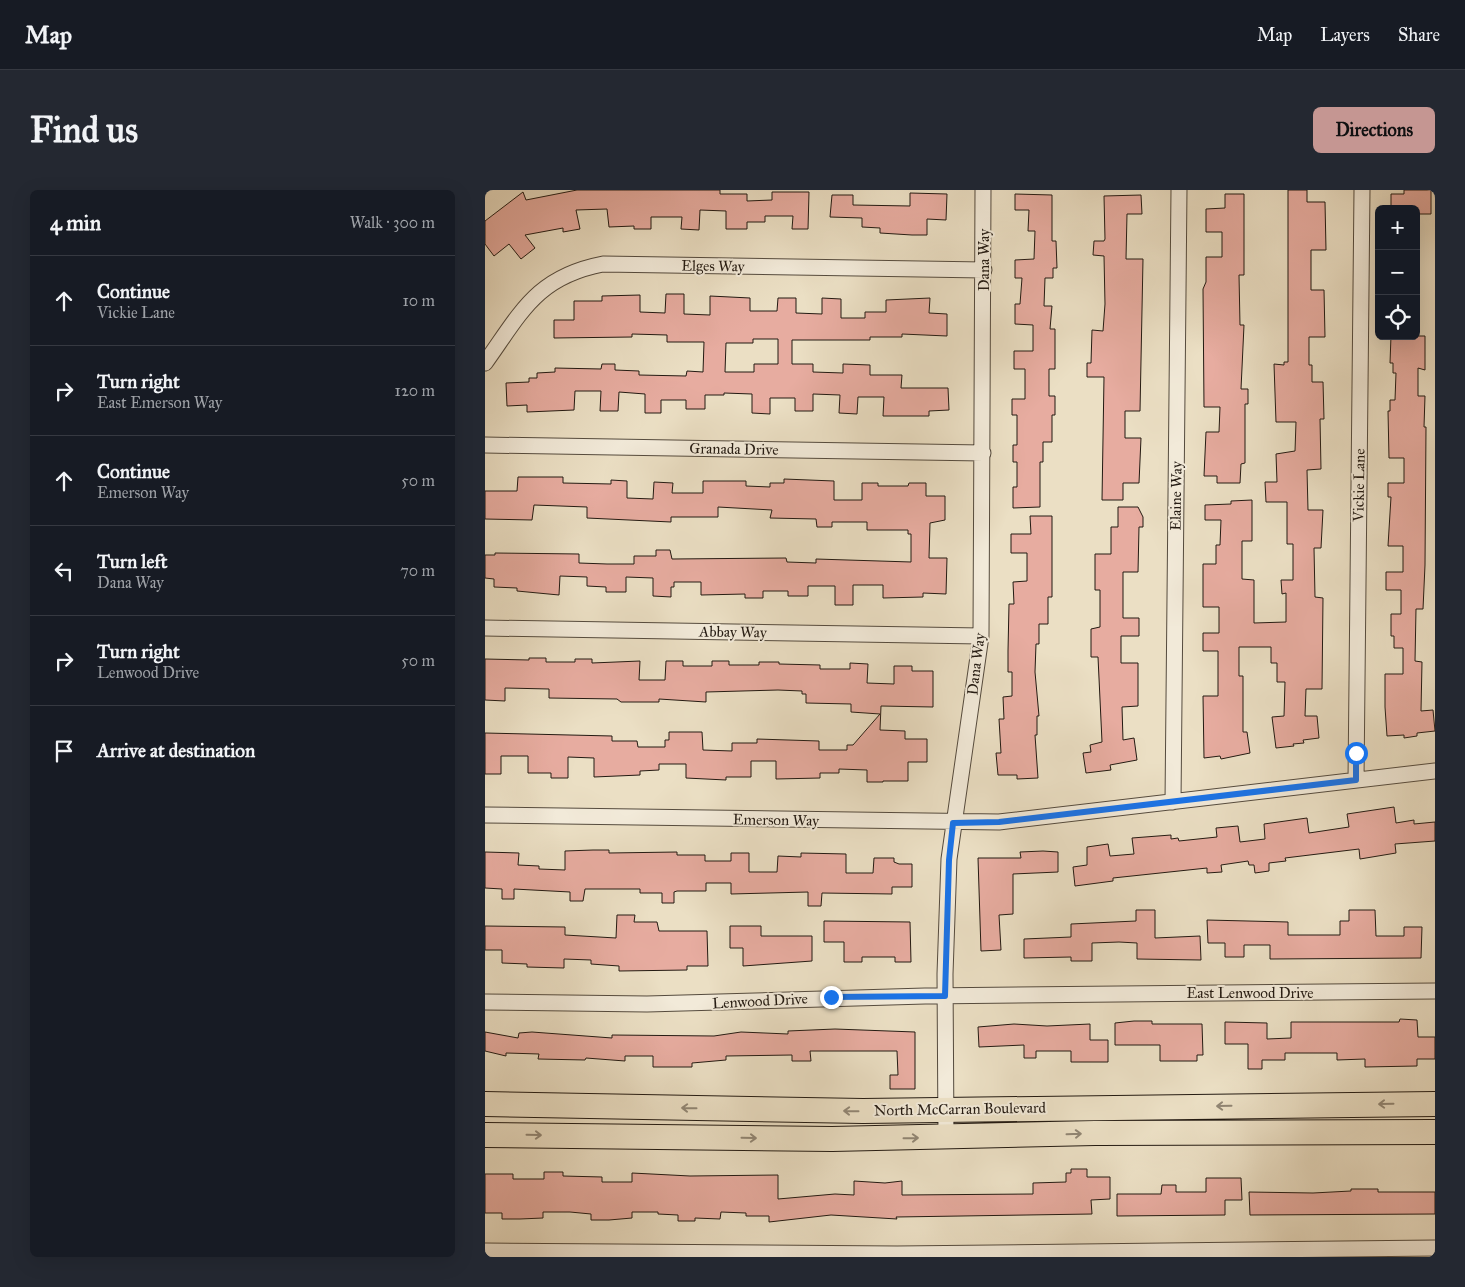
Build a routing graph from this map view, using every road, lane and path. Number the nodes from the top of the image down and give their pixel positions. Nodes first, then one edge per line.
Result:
1 (983, 190) edge
2 (1179, 190) edge
3 (1362, 190) edge
4 (985, 270) junction
5 (485, 363) edge
6 (485, 445) edge
7 (983, 453) junction
8 (485, 628) edge
9 (981, 636) junction
10 (1435, 771) edge
11 (1356, 780) junction
12 (1173, 802) junction
13 (485, 815) edge
14 (953, 823) junction
15 (1435, 991) edge
16 (1065, 994) joint
17 (945, 996) junction
18 (485, 1002) edge
19 (485, 1104) edge
20 (1435, 1104) edge
21 (946, 1110) junction
22 (1435, 1132) edge
23 (485, 1135) edge
24 (946, 1137) junction
25 (1435, 1248) edge
26 (485, 1251) edge
27 (1067, 1254) edge

1 - 4 street, Dana Way
2 - 12 street, Elaine Way
3 - 11 street, Vickie Lane
4 - 5 street, Elges Way
4 - 7 street, Dana Way
6 - 7 street, Granada Drive
7 - 9 street, Dana Way
8 - 9 street, Abbay Way
9 - 14 street, Dana Way
10 - 11 street, Emerson Way
11 - 12 street, Emerson Way
12 - 14 street, Emerson Way
13 - 14 street, Emerson Way
14 - 17 street, Dana Way
15 - 16 street, East Lenwood Drive
16 - 17 street, Lenwood Drive
17 - 18 street, Lenwood Drive
17 - 21 street, Dana Way
21 -> 19 main road, North McCarran Boulevard
20 -> 21 main road, North McCarran Boulevard
21 - 24 street, Dana Way
24 -> 22 main road, North McCarran Boulevard
23 -> 24 main road, North McCarran Boulevard
25 - 27 street
26 - 27 street

